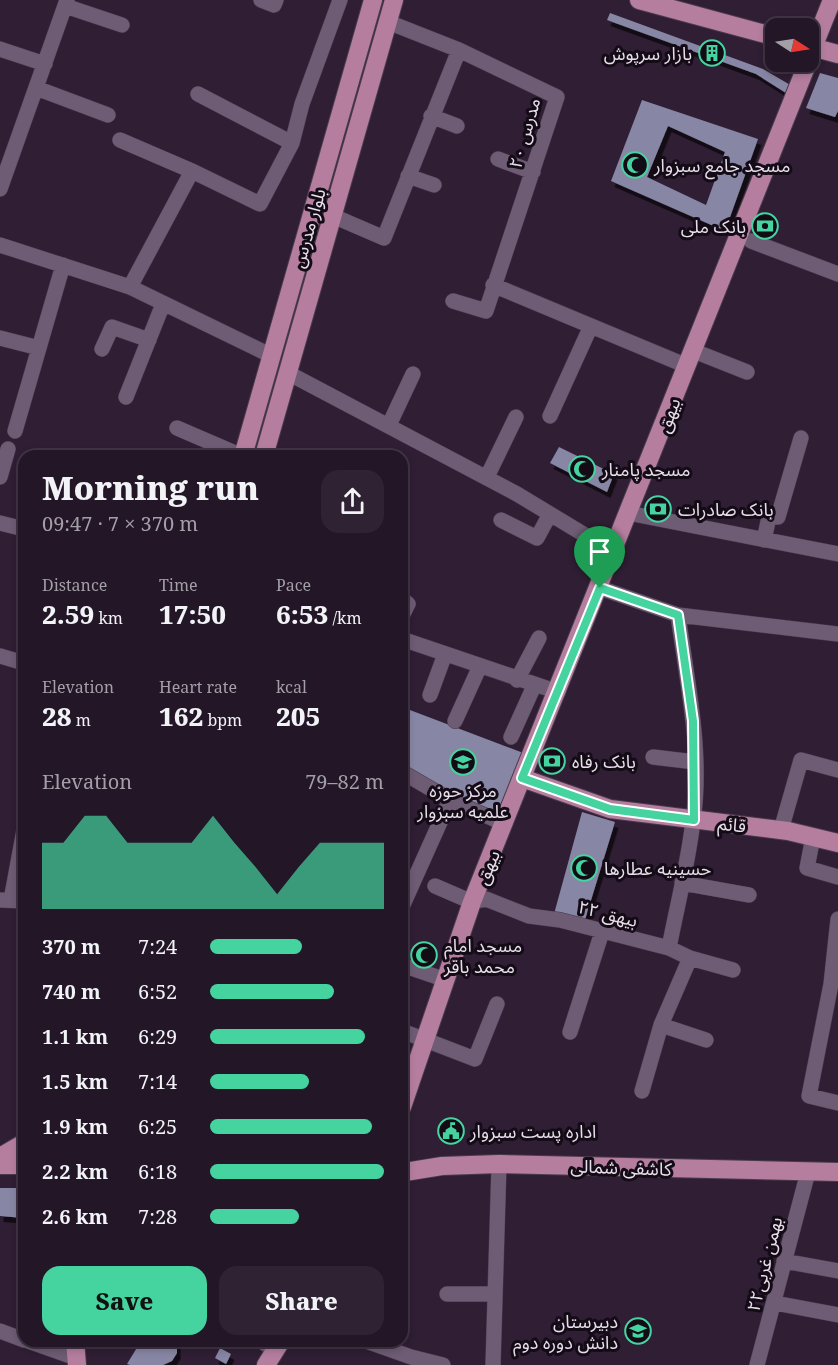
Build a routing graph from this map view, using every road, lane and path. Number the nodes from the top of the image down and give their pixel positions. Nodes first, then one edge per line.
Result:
1 (261, 0) edge
2 (276, 0) edge
3 (340, 0) edge
4 (374, 0) edge
5 (394, 0) edge
6 (639, 0) edge
7 (832, 0) edge
8 (66, 3) edge
9 (388, 22) junction
10 (122, 25) dead end
11 (819, 31) edge
12 (765, 34) edge
13 (0, 49) edge
14 (459, 50) junction
15 (819, 54) edge
16 (838, 54) edge
17 (45, 64) junction
18 (802, 72) edge
19 (36, 88) junction
20 (198, 94) dead end
21 (108, 114) dead end
22 (431, 116) junction
23 (457, 126) dead end
24 (120, 140) dead end
25 (292, 143) junction
26 (498, 159) dead end
27 (4, 166) edge
28 (192, 171) junction
29 (533, 172) junction
30 (408, 176) junction
31 (434, 185) dead end
32 (0, 189) edge
33 (333, 216) junction
34 (751, 241) dead end
35 (0, 244) edge
36 (63, 266) junction
37 (838, 274) edge
38 (493, 285) junction
39 (130, 288) junction
40 (453, 301) dead end
41 (164, 304) junction
42 (590, 328) junction
43 (0, 338) edge
44 (149, 340) junction
45 (39, 348) junction
46 (102, 349) dead end
47 (272, 357) junction
48 (695, 357) junction
49 (747, 372) dead end
50 (288, 373) junction
51 (412, 374) dead end
52 (126, 397) dead end
53 (550, 416) dead end
54 (516, 417) dead end
55 (389, 425) junction
56 (177, 428) dead end
57 (15, 431) dead end
58 (801, 438) dead end
59 (8, 449) dead end
60 (241, 450) edge
61 (244, 450) edge
62 (266, 450) edge
63 (0, 477) edge
64 (487, 477) junction
65 (628, 513) junction
66 (550, 514) junction
67 (501, 520) dead end
68 (0, 523) edge
69 (18, 528) edge
70 (764, 540) junction
71 (613, 552) junction
72 (838, 554) edge
73 (600, 588) junction
74 (678, 615) junction
75 (838, 634) edge
76 (539, 638) dead end
77 (408, 641) edge
78 (446, 654) junction
79 (0, 656) edge
80 (18, 661) edge
81 (480, 666) junction
82 (516, 680) junction
83 (534, 686) junction
84 (558, 692) junction
85 (430, 695) dead end
86 (455, 721) dead end
87 (511, 737) dead end
88 (653, 757) dead end
89 (694, 762) junction
90 (838, 770) edge
91 (408, 776) edge
92 (522, 778) junction
93 (450, 800) junction
94 (694, 820) junction
95 (505, 824) junction
96 (781, 830) junction
97 (813, 837) junction
98 (838, 843) edge
99 (18, 865) edge
100 (838, 877) edge
101 (682, 883) junction
102 (435, 886) dead end
103 (408, 894) edge
104 (749, 895) dead end
105 (12, 900) edge
106 (472, 902) junction
107 (838, 919) edge
108 (602, 932) junction
109 (669, 948) junction
110 (690, 958) junction
111 (408, 967) edge
112 (733, 969) dead end
113 (446, 980) junction
114 (497, 1004) dead end
115 (661, 1025) junction
116 (570, 1032) dead end
117 (408, 1033) edge
118 (424, 1038) junction
119 (706, 1040) dead end
120 (408, 1088) edge
121 (642, 1091) dead end
122 (838, 1103) edge
123 (18, 1146) edge
124 (0, 1157) edge
125 (499, 1164) junction
126 (0, 1165) edge
127 (18, 1165) edge
128 (408, 1169) edge
129 (808, 1172) junction
130 (838, 1172) edge
131 (784, 1262) junction
132 (838, 1271) edge
133 (447, 1294) dead end
134 (495, 1294) junction
135 (775, 1302) junction
136 (838, 1315) edge
137 (0, 1331) edge
138 (18, 1337) edge
139 (49, 1347) edge
140 (383, 1347) edge
141 (76, 1355) edge
142 (443, 1365) edge
143 (493, 1365) edge
144 (757, 1365) edge

1 - 2 street
3 - 25 street
4 - 47 main road, بلوار مدرس
5 - 9 main road, بلوار مدرس
6 - 12 main road
7 - 11 main road, بیهق
8 - 10 street
8 - 17 street
9 - 14 street, مدرس ۲۰
9 - 33 main road, بلوار مدرس
13 - 17 street
14 - 22 street
14 - 29 street, مدرس ۲۰
15 - 16 main road
17 - 19 street
18 - 48 main road, بیهق
19 - 21 street
19 - 27 street
20 - 25 street
22 - 23 street
22 - 30 street
24 - 28 street
25 - 28 street
26 - 29 street
27 - 32 street
28 - 39 street
29 - 38 street, مدرس ۲۰
30 - 31 street
30 - 33 street
33 - 50 main road, بلوار مدرس
34 - 37 street
35 - 36 street
36 - 39 street
36 - 45 street
38 - 40 street, مدرس ۲۰
38 - 42 street
39 - 41 street
41 - 44 street
41 - 47 street
42 - 48 street
42 - 53 street
43 - 45 street
44 - 46 street
44 - 52 street
45 - 57 street
47 - 61 main road, بلوار مدرس
48 - 49 street
48 - 65 main road, بیهق
50 - 55 street
50 - 62 main road, بلوار مدرس
51 - 55 street
54 - 64 street
55 - 64 street
56 - 60 street
58 - 70 street
59 - 63 street
64 - 66 street
65 - 70 street
65 - 71 main road, بیهق
66 - 67 street
66 - 71 street
68 - 69 street
70 - 72 street
71 - 73 main road, بیهق
73 - 74 street
73 - 84 main road, بیهق
74 - 75 street
74 - 89 street
76 - 82 street
77 - 78 street
78 - 81 street
78 - 85 street
79 - 80 street
81 - 82 street
81 - 86 street
82 - 83 street
83 - 84 street
83 - 87 street
84 - 92 main road, بیهق
88 - 89 street
89 - 94 street
90 - 96 street
91 - 93 street
92 - 94 main road, قائم
92 - 95 main road, بیهق
93 - 95 street
93 - 103 street
94 - 96 main road, قائم
94 - 101 street
95 - 106 main road, بیهق
96 - 97 main road, قائم
97 - 98 main road, قائم
97 - 100 street
99 - 105 street
101 - 104 street
101 - 109 street
102 - 106 street, بیهق ۲۲
106 - 108 street, بیهق ۲۲
106 - 113 main road, بیهق
107 - 122 street
108 - 109 street, بیهق ۲۲
108 - 116 street
109 - 110 street, بیهق ۲۲
110 - 112 street, بیهق ۲۲
110 - 115 street
111 - 113 street
113 - 118 main road, بیهق
114 - 118 street
115 - 119 street
115 - 121 street
117 - 118 street
118 - 120 main road, بیهق
123 - 124 main road
125 - 128 main road, کاشفی شمالی
125 - 129 main road, کاشفی شمالی
125 - 134 street
126 - 127 main road
129 - 130 main road, کاشفی شمالی
129 - 131 street, ۲۲بهمن غربی
131 - 132 street
131 - 135 street, ۲۲بهمن غربی
133 - 134 street
134 - 143 street
135 - 136 street
135 - 144 street, ۲۲بهمن غربی
137 - 138 street
139 - 141 street
140 - 142 street

